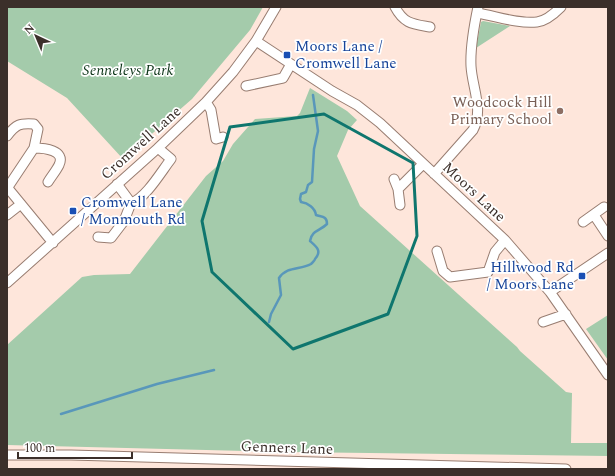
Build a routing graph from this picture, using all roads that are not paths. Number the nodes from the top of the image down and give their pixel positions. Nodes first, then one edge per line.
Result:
1 (276, 7) edge
2 (395, 7) edge
3 (561, 7) edge
4 (478, 10) edge
5 (430, 26) dead end
6 (256, 41) junction
7 (291, 64) junction
8 (246, 86) dead end
9 (206, 102) junction
10 (7, 136) edge
11 (223, 137) dead end
12 (34, 148) junction
13 (158, 148) junction
14 (423, 164) junction
15 (434, 174) junction
16 (394, 179) dead end
17 (48, 182) dead end
18 (116, 184) junction
19 (7, 187) edge
20 (398, 188) junction
21 (130, 203) junction
22 (21, 204) junction
23 (400, 205) dead end
24 (604, 207) dead end
25 (7, 215) edge
26 (594, 215) junction
27 (583, 222) dead end
28 (608, 236) edge
29 (98, 238) dead end
30 (506, 240) junction
31 (52, 243) junction
32 (438, 251) dead end
33 (608, 253) edge
34 (7, 283) edge
35 (550, 292) junction
36 (566, 314) junction
37 (543, 322) dead end
38 (608, 374) edge
39 (7, 455) edge
40 (566, 469) edge

1 - 6 street, Cromwell Lane
2 - 5 street
3 - 4 street
4 - 15 street
6 - 7 street, Moors Lane
6 - 9 street, Cromwell Lane
7 - 8 street
7 - 14 street, Moors Lane
9 - 11 street
9 - 13 street, Cromwell Lane
10 - 12 street
12 - 17 street
12 - 19 street
13 - 18 street, Cromwell Lane
13 - 21 street
14 - 15 street, Moors Lane
14 - 20 street, Moors Lane
15 - 30 street, Moors Lane
16 - 20 street
18 - 21 street
18 - 31 street, Cromwell Lane
19 - 22 street
20 - 23 street
21 - 29 street
22 - 25 street
22 - 31 street
24 - 26 street
26 - 27 street
26 - 28 street
30 - 32 street, Moors Lane
30 - 35 street, Moors Lane
31 - 34 street, Cromwell Lane
33 - 35 street
35 - 36 street, Moors Lane
36 - 37 street
36 - 38 street, Moors Lane
39 - 40 street, Genners Lane

